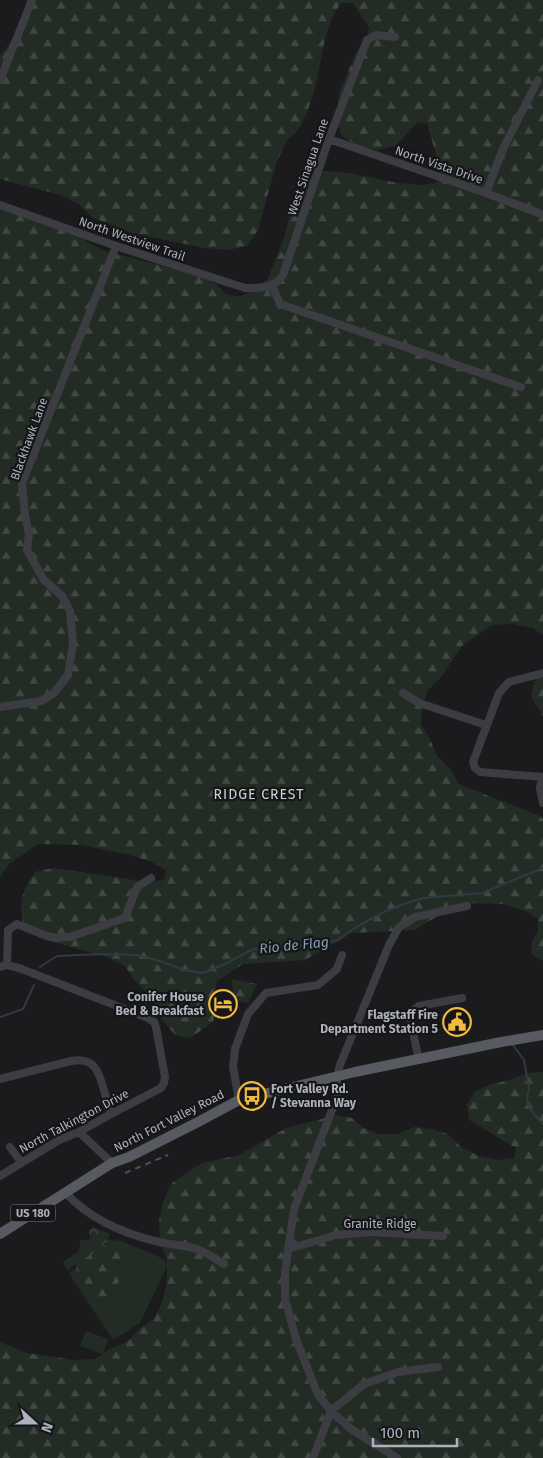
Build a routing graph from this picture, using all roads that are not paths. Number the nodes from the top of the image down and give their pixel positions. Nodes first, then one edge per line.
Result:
1 (32, 0) edge
2 (396, 37) dead end
3 (0, 80) edge
4 (538, 80) dead end
5 (329, 139) junction
6 (486, 193) junction
7 (0, 205) edge
8 (541, 214) dead end
9 (116, 246) junction
10 (272, 285) junction
11 (521, 387) dead end
12 (543, 672) edge
13 (403, 693) dead end
14 (0, 707) edge
15 (486, 726) junction
16 (543, 777) edge
17 (543, 803) edge
18 (151, 878) dead end
19 (467, 906) dead end
20 (4, 929) edge
21 (342, 956) dead end
22 (3, 966) edge
23 (462, 998) dead end
24 (543, 1035) edge
25 (420, 1060) junction
26 (337, 1077) junction
27 (0, 1080) edge
28 (239, 1100) junction
29 (111, 1114) junction
30 (79, 1132) junction
31 (10, 1147) dead end
32 (22, 1162) junction
33 (112, 1163) junction
34 (0, 1176) edge
35 (65, 1192) junction
36 (0, 1234) edge
37 (443, 1236) dead end
38 (288, 1249) junction
39 (224, 1264) dead end
40 (438, 1367) dead end
41 (331, 1411) junction
42 (313, 1458) edge
43 (397, 1458) edge

1 - 3 street
2 - 5 street, West Sinagua Lane
4 - 6 street
5 - 6 street, North Vista Drive
5 - 10 street, West Sinagua Lane
6 - 8 street, North Vista Drive
7 - 9 street, North Westview Trail
9 - 10 street, North Westview Trail
9 - 14 street, Blackhawk Lane
10 - 11 street
12 - 15 street
13 - 15 street
15 - 16 street
16 - 17 street
18 - 20 street
19 - 26 street
20 - 22 street
21 - 28 street
22 - 29 street, North Talkington Drive
23 - 25 street
24 - 25 main road, North Fort Valley Road / US 180
25 - 26 main road, North Fort Valley Road / US 180
26 - 28 main road, North Fort Valley Road / US 180
26 - 38 street
27 - 29 street
28 - 33 main road, North Fort Valley Road / US 180
29 - 30 street, North Talkington Drive
30 - 32 street, North Talkington Drive
30 - 33 street
31 - 32 street
32 - 34 street, North Talkington Drive
33 - 35 main road, North Fort Valley Road / US 180
35 - 36 main road, North Fort Valley Road / US 180
35 - 39 street
37 - 38 street, Granite Ridge
38 - 41 street
40 - 41 street
41 - 42 street
41 - 43 street

